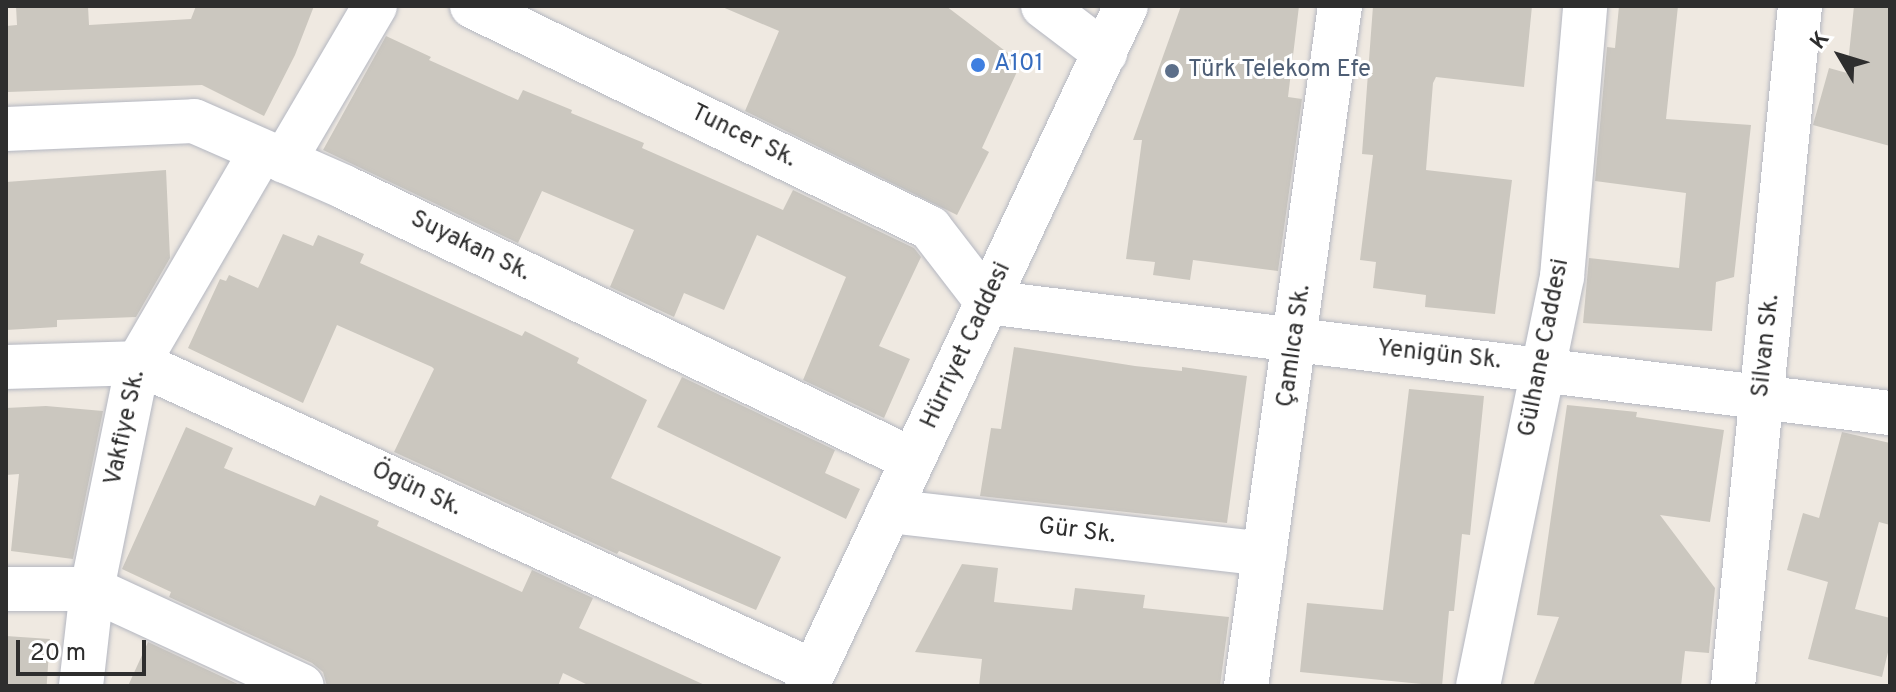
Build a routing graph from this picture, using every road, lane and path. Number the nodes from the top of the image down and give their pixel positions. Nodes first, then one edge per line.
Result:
1 (375, 6) edge
2 (472, 6) edge
3 (1043, 6) edge
4 (1126, 6) edge
5 (1340, 6) edge
6 (1585, 6) edge
7 (1800, 6) edge
8 (1105, 53) junction
9 (6, 129) edge
10 (273, 156) junction
11 (987, 302) junction
12 (1296, 340) junction
13 (138, 363) junction
14 (6, 367) edge
15 (1543, 368) junction
16 (1762, 399) junction
17 (1890, 413) edge
18 (913, 460) junction
19 (889, 511) junction
20 (1265, 554) junction
21 (6, 589) edge
22 (92, 589) junction
23 (810, 679) edge
24 (81, 686) edge
25 (302, 686) edge
26 (1246, 686) edge
27 (1478, 686) edge
28 (1733, 686) edge

1 - 10 street, Vakfiye Sk.
2 - 11 street, Tuncer Sk.
3 - 8 street
4 - 8 street, Hürriyet Caddesi
5 - 12 street, Çamlıca Sk.
6 - 15 street, Gülhane Caddesi
7 - 16 street, Silvan Sk.
8 - 11 street, Hürriyet Caddesi
9 - 10 street, Suyakan Sk.
10 - 13 street, Vakfiye Sk.
10 - 18 street, Suyakan Sk.
11 - 12 street, Yenigün Sk.
11 - 18 street, Hürriyet Caddesi
12 - 15 street, Yenigün Sk.
12 - 20 street, Çamlıca Sk.
13 - 14 street, Ögün Sk.
13 - 22 street, Vakfiye Sk.
13 - 23 street, Ögün Sk.
15 - 16 street, Yenigün Sk.
15 - 27 street, Gülhane Caddesi
16 - 17 street, Yenigün Sk.
16 - 28 street, Silvan Sk.
18 - 19 street, Hürriyet Caddesi
19 - 20 street, Gür Sk.
19 - 23 street, Hürriyet Caddesi
20 - 26 street, Çamlıca Sk.
21 - 22 street
22 - 24 street, Vakfiye Sk.
22 - 25 street

